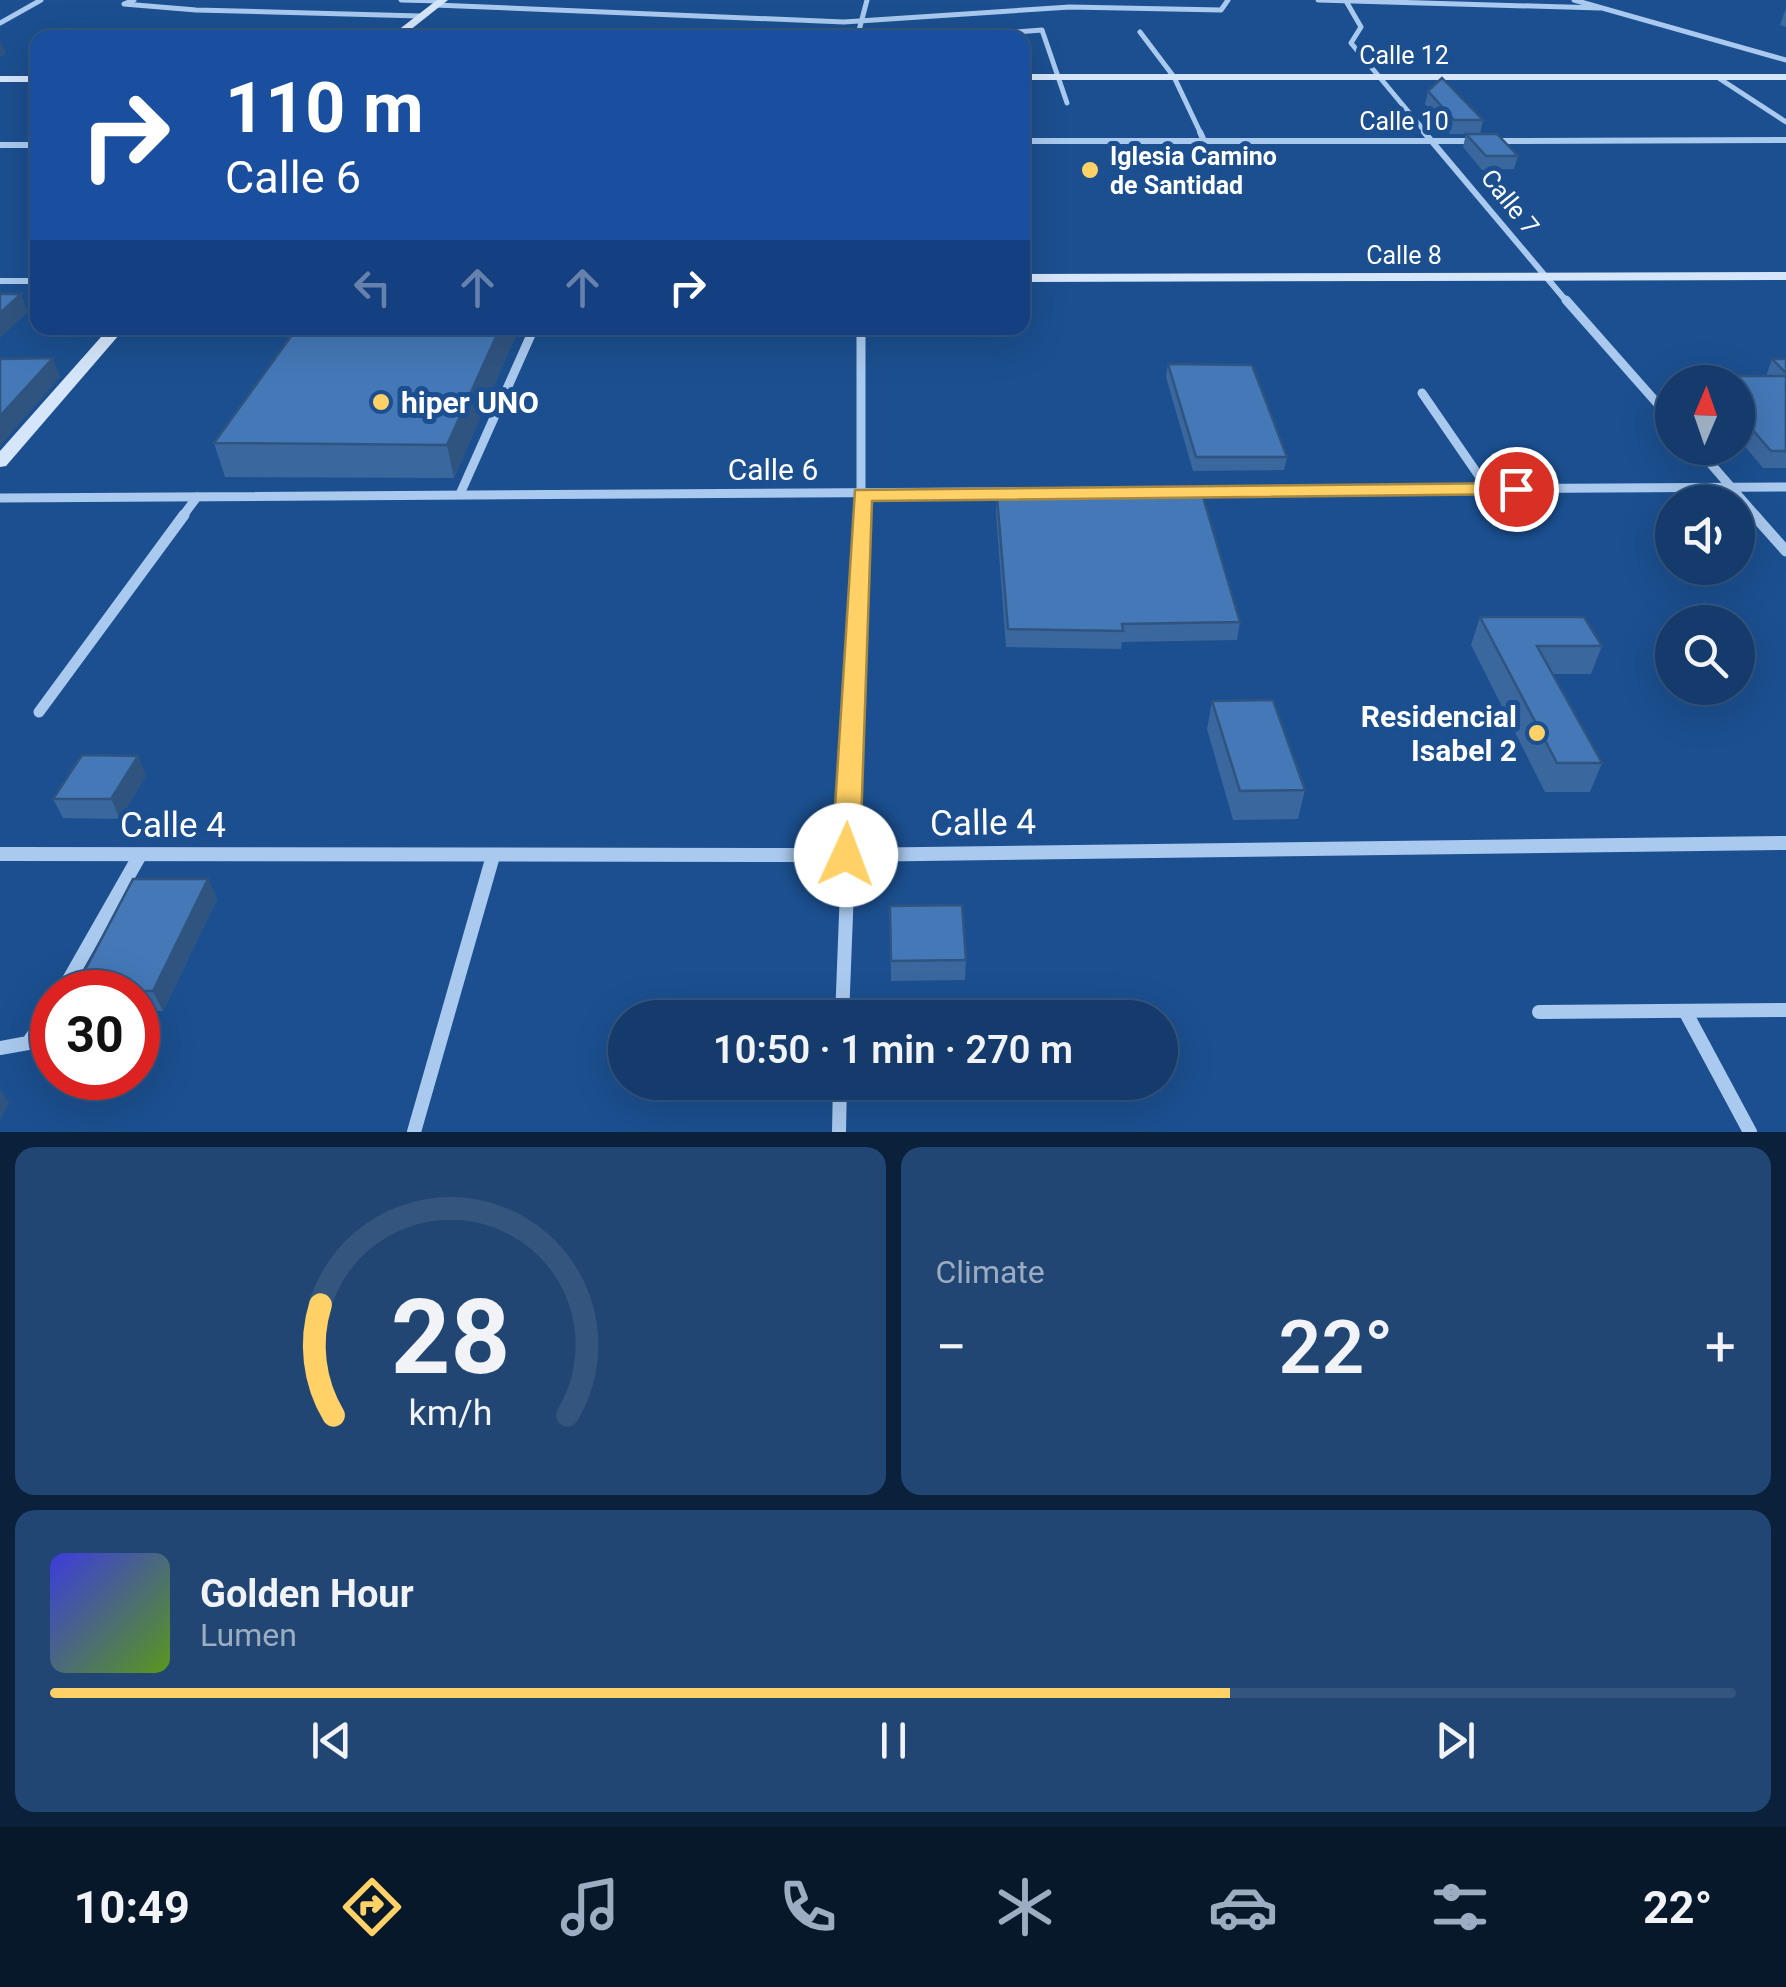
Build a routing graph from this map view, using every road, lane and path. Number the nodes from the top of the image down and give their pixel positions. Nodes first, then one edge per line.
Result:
1 (41, 0) edge
2 (134, 0) edge
3 (401, 0) edge
4 (867, 0) edge
5 (1001, 0) edge
6 (1228, 0) edge
7 (1318, 0) edge
8 (1574, 0) edge
9 (1346, 1) edge
10 (440, 2) edge
11 (1600, 8) junction
12 (1002, 11) junction
13 (420, 16) junction
14 (0, 20) edge
15 (861, 21) junction
16 (403, 30) edge
17 (859, 30) edge
18 (1029, 30) edge
19 (1140, 32) dead end
20 (1786, 60) edge
21 (1717, 77) junction
22 (1786, 77) edge
23 (1030, 78) edge
24 (1056, 78) junction
25 (1174, 78) junction
26 (1382, 78) junction
27 (0, 79) edge
28 (30, 79) edge
29 (1067, 103) dead end
30 (1786, 122) edge
31 (1786, 140) edge
32 (1030, 141) edge
33 (1204, 141) junction
34 (1435, 141) junction
35 (0, 145) edge
36 (30, 145) edge
37 (1544, 276) junction
38 (1786, 276) edge
39 (1030, 278) edge
40 (0, 280) edge
41 (30, 280) edge
42 (111, 335) edge
43 (531, 335) edge
44 (861, 335) edge
45 (1422, 392) dead end
46 (1655, 401) edge
47 (0, 462) edge
48 (1713, 465) edge
49 (1731, 485) edge
50 (1755, 487) edge
51 (1786, 487) edge
52 (1655, 488) edge
53 (1488, 489) junction
54 (460, 494) junction
55 (862, 494) junction
56 (198, 497) junction
57 (0, 498) edge
58 (1755, 514) edge
59 (1786, 551) edge
60 (38, 712) dead end
61 (1786, 843) edge
62 (0, 854) edge
63 (846, 855) junction
64 (140, 856) junction
65 (493, 856) junction
66 (75, 970) edge
67 (842, 1000) edge
68 (1786, 1010) edge
69 (1539, 1012) dead end
70 (1684, 1012) junction
71 (30, 1040) edge
72 (0, 1048) edge
73 (840, 1100) edge
74 (414, 1132) edge
75 (839, 1132) edge
76 (1750, 1132) edge

1 - 14 street
2 - 13 street
3 - 10 street
4 - 15 street
5 - 12 street
6 - 12 street
7 - 9 street
8 - 11 street
9 - 11 street
9 - 26 street, Calle 7
10 - 13 street
10 - 15 street
11 - 20 street
12 - 15 street
13 - 16 street
15 - 17 street
18 - 24 street
19 - 25 street
21 - 22 street, Calle 12
21 - 26 street, Calle 12
21 - 30 street
23 - 24 street, Calle 12
24 - 25 street, Calle 12
24 - 29 street
25 - 26 street, Calle 12
25 - 33 street
26 - 34 street, Calle 7
27 - 28 street
31 - 34 street, Calle 10
32 - 33 street, Calle 10
33 - 34 street, Calle 10
34 - 37 street, Calle 7
35 - 36 street
37 - 38 street, Calle 8
37 - 39 street, Calle 8
37 - 46 street, Calle 7
40 - 41 street
42 - 47 street
43 - 54 street
44 - 55 street
45 - 53 street
48 - 49 street
50 - 51 street, Calle 6
52 - 53 street, Calle 6
53 - 55 street, Calle 6
54 - 55 street, Calle 6
54 - 56 street, Calle 6
55 - 63 street
56 - 57 street, Calle 6
56 - 60 street
58 - 59 street
61 - 63 street, Calle 4
62 - 64 street, Calle 4
63 - 65 street, Calle 4
63 - 67 street
64 - 65 street, Calle 4
64 - 66 street
65 - 74 street
68 - 70 street
69 - 70 street
70 - 76 street
71 - 72 street
73 - 75 street

